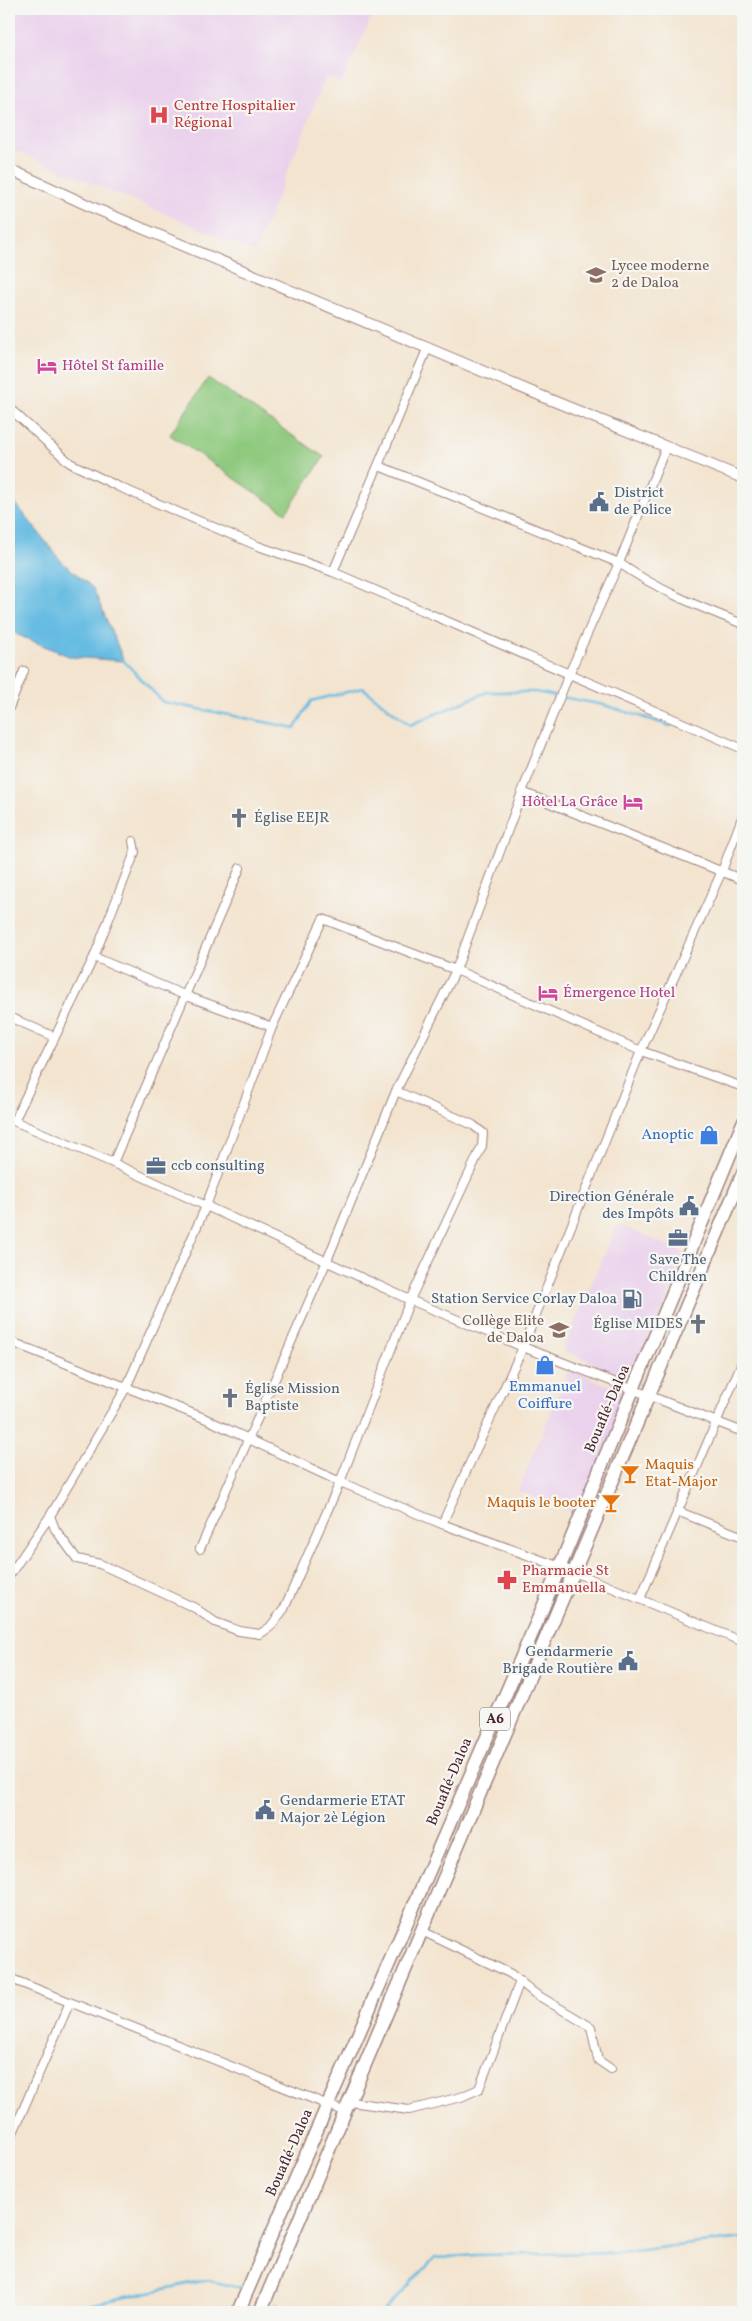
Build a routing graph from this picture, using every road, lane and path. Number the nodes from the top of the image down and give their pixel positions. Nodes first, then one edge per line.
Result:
1 (9, 169) edge
2 (428, 347) junction
3 (9, 408) edge
4 (666, 447) junction
5 (379, 466) junction
6 (743, 478) edge
7 (619, 563) junction
8 (333, 572) junction
9 (743, 624) edge
10 (24, 671) dead end
11 (569, 674) junction
12 (9, 708) edge
13 (743, 749) edge
14 (522, 792) junction
15 (743, 815) edge
16 (133, 841) dead end
17 (240, 868) dead end
18 (722, 871) junction
19 (743, 880) edge
20 (94, 957) junction
21 (456, 970) junction
22 (184, 995) junction
23 (9, 1017) edge
24 (272, 1027) junction
25 (55, 1037) junction
26 (641, 1051) junction
27 (743, 1087) edge
28 (396, 1091) junction
29 (12, 1120) edge
30 (743, 1123) edge
31 (113, 1163) junction
32 (743, 1173) edge
33 (206, 1206) junction
34 (326, 1263) junction
35 (410, 1300) junction
36 (9, 1341) edge
37 (523, 1347) junction
38 (743, 1360) edge
39 (126, 1388) junction
40 (634, 1390) junction
41 (649, 1396) junction
42 (717, 1420) junction
43 (743, 1432) edge
44 (248, 1437) junction
45 (340, 1482) junction
46 (678, 1511) junction
47 (50, 1516) junction
48 (442, 1524) junction
49 (743, 1537) edge
50 (200, 1549) dead end
51 (560, 1566) junction
52 (574, 1572) junction
53 (9, 1576) edge
54 (640, 1599) junction
55 (743, 1642) edge
56 (422, 1930) junction
57 (9, 1978) edge
58 (520, 1981) junction
59 (69, 2004) junction
60 (611, 2069) dead end
61 (329, 2105) junction
62 (348, 2107) junction
63 (9, 2142) edge
64 (238, 2312) edge
65 (260, 2312) edge

1 - 2 street
2 - 4 street
2 - 5 street
3 - 8 street
4 - 6 street
4 - 7 street
5 - 7 street
5 - 8 street
7 - 9 street
7 - 11 street
8 - 11 street
10 - 12 street
11 - 13 street
11 - 14 street
14 - 18 street
14 - 21 street
15 - 18 street
16 - 20 street
17 - 22 street
18 - 19 street
18 - 26 street
20 - 22 street
20 - 25 street
21 - 24 street
21 - 26 street
21 - 28 street
22 - 24 street
22 - 31 street
23 - 25 street
24 - 33 street
25 - 29 street
26 - 27 street
26 - 37 street
28 - 34 street
28 - 35 street
29 - 31 street
30 - 40 highway, Bouaflé-Daloa / A6
31 - 33 street
32 - 41 highway, A6
33 - 34 street
33 - 39 street
34 - 35 street
34 - 44 street
35 - 37 street
35 - 45 street
36 - 39 street
37 - 40 street
37 - 48 street
38 - 42 street
39 - 44 street
39 - 47 street
40 - 41 street
40 - 51 highway, Bouaflé-Daloa / A6
41 - 42 street
41 - 52 highway, A6
42 - 43 street
42 - 46 street
44 - 45 street
44 - 50 street
45 - 47 street
45 - 48 street
46 - 49 street
46 - 54 street
47 - 53 street
48 - 51 street
51 - 52 street
51 - 61 highway, Bouaflé-Daloa / A6
52 - 54 street
52 - 56 highway, A6
54 - 55 street
56 - 58 street
56 - 62 highway, A6
57 - 59 street
58 - 60 street
58 - 62 street
59 - 61 street
59 - 63 street
61 - 62 street
61 - 64 highway, Bouaflé-Daloa / A6
62 - 65 highway, A6

